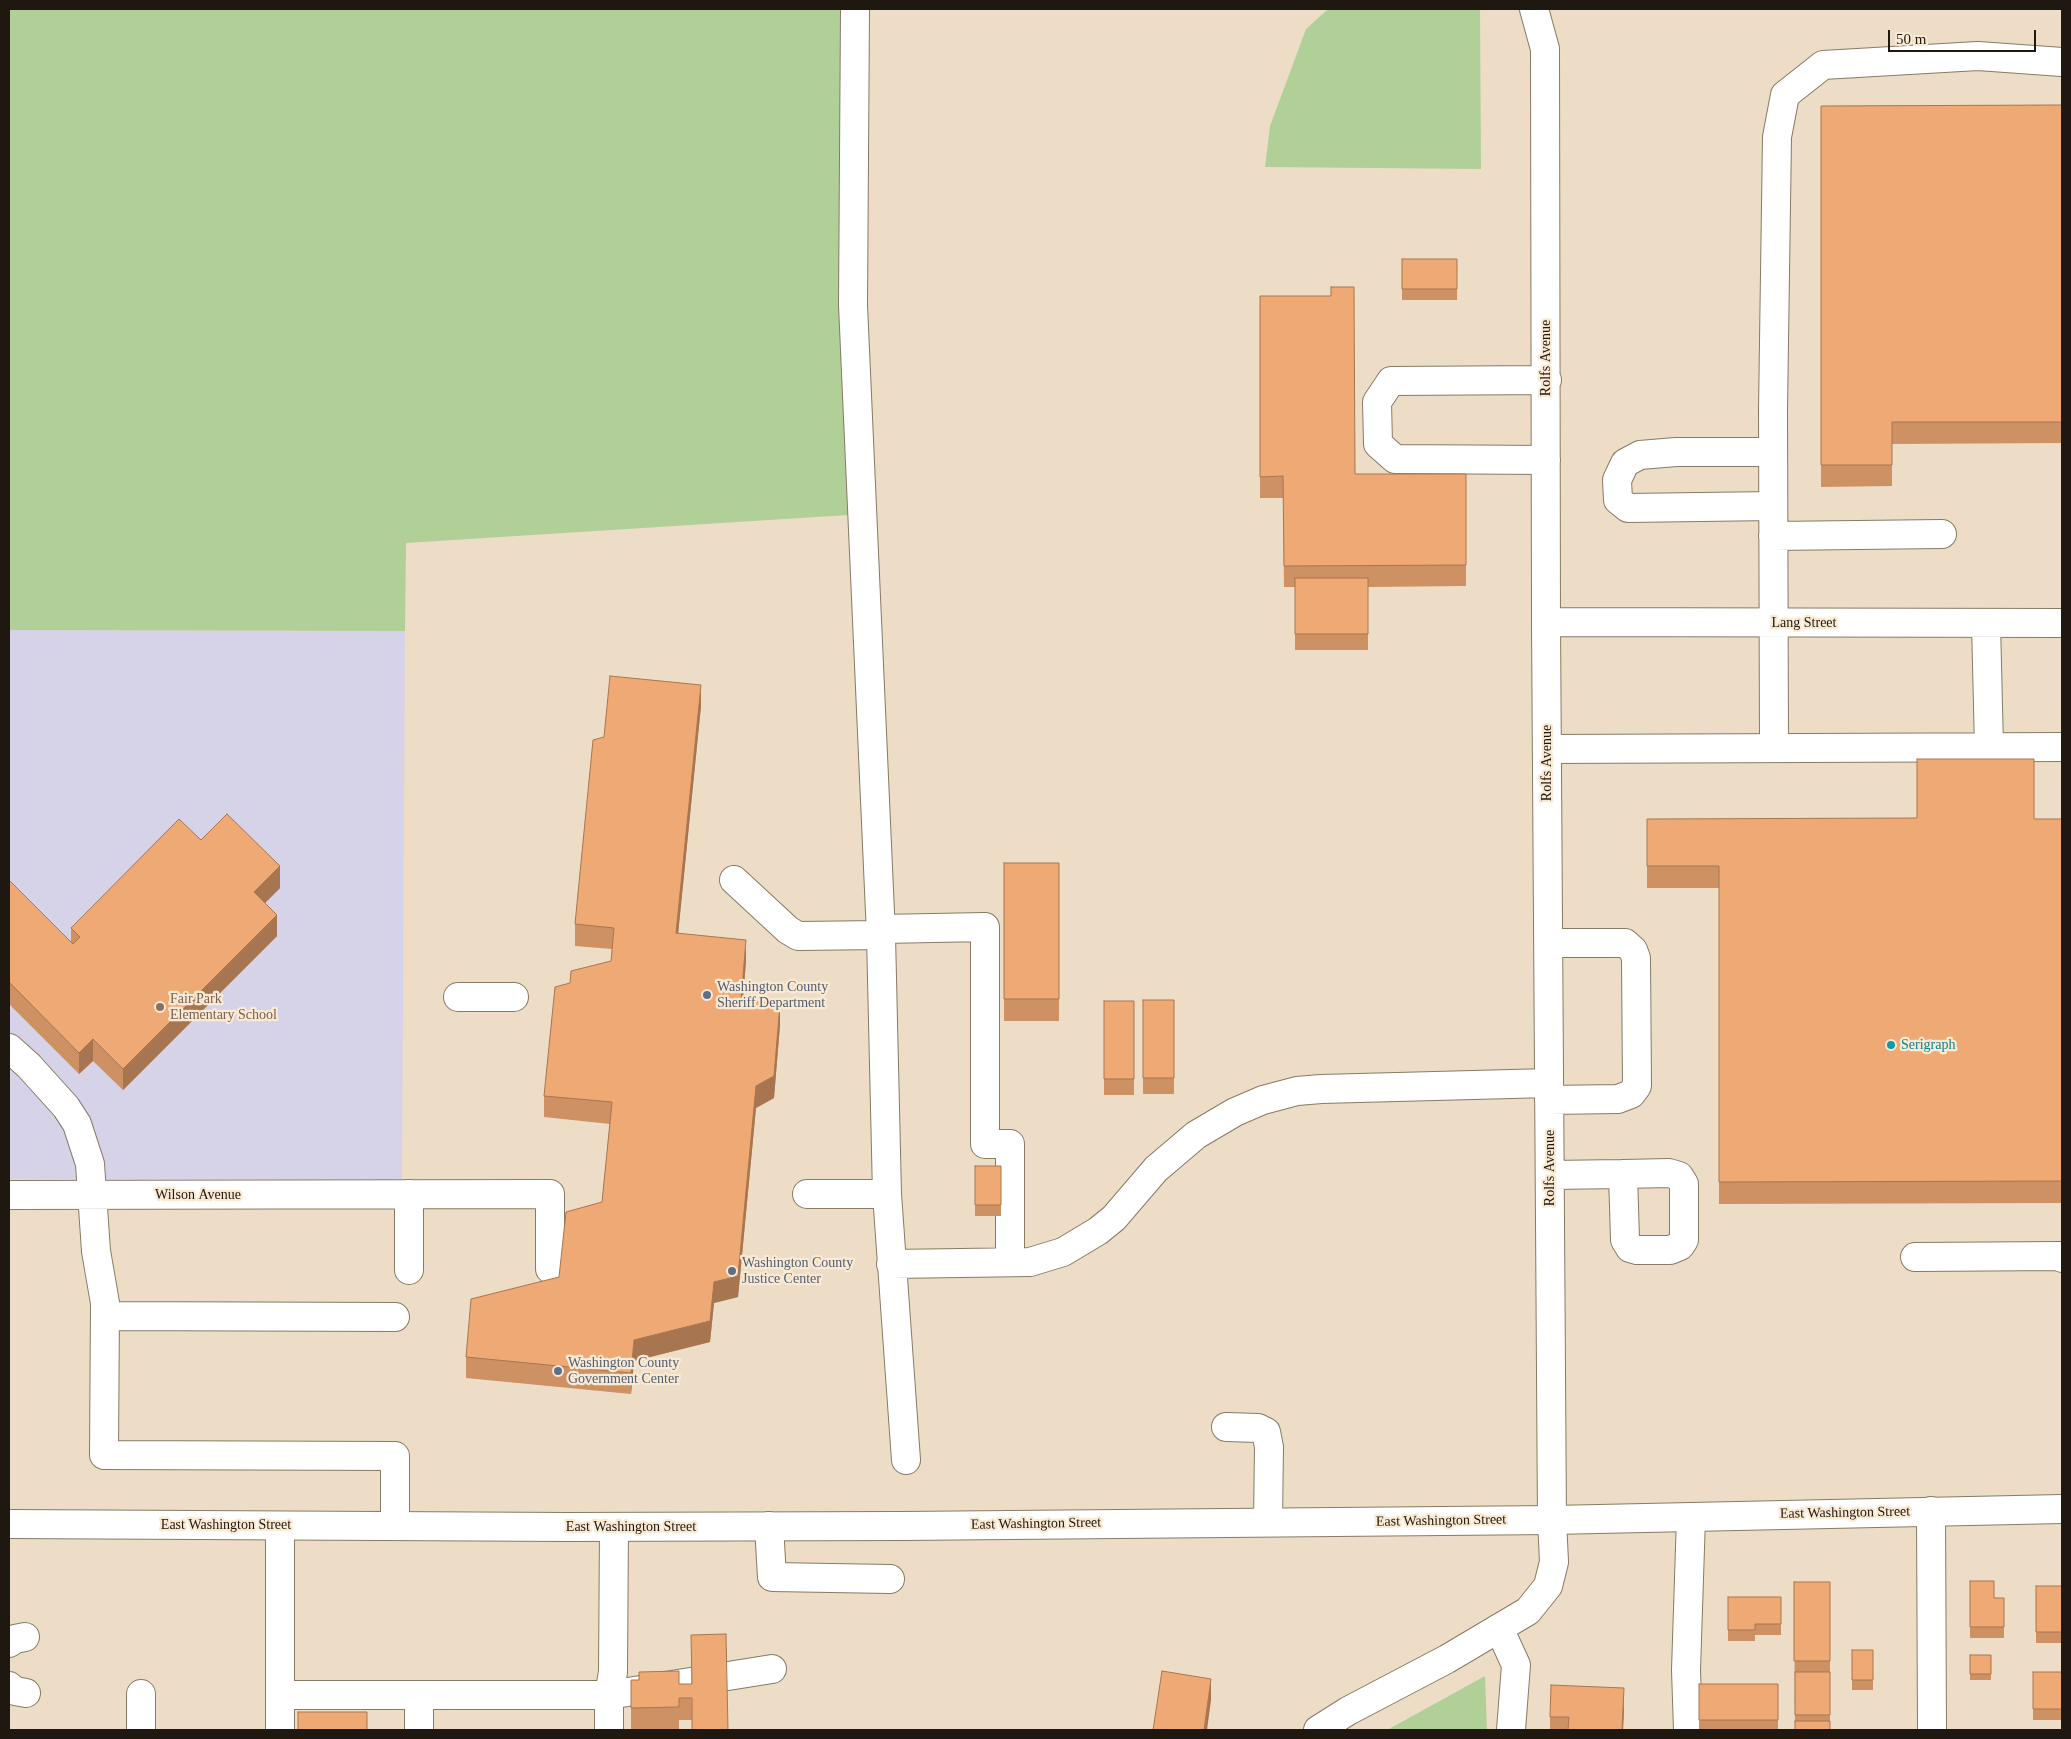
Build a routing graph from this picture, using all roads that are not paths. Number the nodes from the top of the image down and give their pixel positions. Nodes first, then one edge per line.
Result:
1 (855, 9) edge
2 (1534, 9) edge
3 (2062, 62) edge
4 (1547, 380) junction
5 (1773, 452) junction
6 (1546, 460) junction
7 (1773, 506) junction
8 (1942, 534) dead end
9 (1773, 536) junction
10 (1546, 622) junction
11 (1773, 622) junction
12 (1986, 623) junction
13 (2062, 623) edge
14 (2062, 747) edge
15 (1774, 748) junction
16 (1989, 748) junction
17 (1547, 749) junction
18 (734, 880) dead end
19 (881, 932) junction
20 (1548, 943) junction
21 (458, 997) dead end
22 (514, 997) dead end
23 (9, 1048) edge
24 (1549, 1092) junction
25 (1623, 1174) dead end
26 (1550, 1175) junction
27 (398, 1194) junction
28 (807, 1194) dead end
29 (887, 1194) junction
30 (94, 1195) junction
31 (9, 1196) edge
32 (1915, 1257) dead end
33 (2062, 1258) edge
34 (1010, 1262) junction
35 (891, 1264) junction
36 (550, 1269) dead end
37 (409, 1270) dead end
38 (105, 1316) junction
39 (395, 1316) dead end
40 (1226, 1427) dead end
41 (906, 1460) dead end
42 (2062, 1509) edge
43 (1931, 1511) junction
44 (1692, 1517) junction
45 (1552, 1520) junction
46 (1268, 1522) junction
47 (9, 1524) edge
48 (280, 1526) junction
49 (395, 1526) junction
50 (769, 1526) junction
51 (614, 1527) junction
52 (890, 1579) dead end
53 (1499, 1628) junction
54 (772, 1669) dead end
55 (141, 1694) dead end
56 (280, 1695) junction
57 (419, 1695) junction
58 (609, 1695) junction
59 (141, 1730) edge
60 (280, 1730) edge
61 (419, 1730) edge
62 (609, 1730) edge
63 (1318, 1730) edge
64 (1512, 1730) edge
65 (1688, 1730) edge
66 (1932, 1730) edge

1 - 19 street
2 - 4 street, Rolfs Avenue
3 - 5 street
4 - 6 street, Rolfs Avenue
4 - 6 street
5 - 7 street
5 - 7 street
6 - 10 street, Rolfs Avenue
7 - 9 street
8 - 9 street
9 - 11 street
10 - 11 street, Lang Street
10 - 17 street, Rolfs Avenue
11 - 12 street, Lang Street
11 - 15 street
12 - 13 street, Lang Street
12 - 16 street
14 - 16 street
15 - 16 street
15 - 17 street
17 - 20 street, Rolfs Avenue
18 - 19 street
19 - 29 street
19 - 34 street
20 - 24 street, Rolfs Avenue
20 - 24 street
21 - 22 street
23 - 30 street
24 - 26 street, Rolfs Avenue
24 - 34 street
25 - 26 street
26 - 45 street, Rolfs Avenue
27 - 30 street, Wilson Avenue
27 - 36 street, Wilson Avenue
27 - 37 street
28 - 29 street
29 - 35 street
30 - 31 street, Wilson Avenue
30 - 38 street
32 - 33 street
34 - 35 street
35 - 41 street
38 - 39 street
38 - 49 street
40 - 46 street
42 - 43 street, East Washington Street
43 - 44 street, East Washington Street
43 - 66 street
44 - 45 street, East Washington Street
44 - 65 street
45 - 46 street, East Washington Street
45 - 53 street, Rolfs Avenue
46 - 50 street, East Washington Street
47 - 48 street, East Washington Street
48 - 49 street, East Washington Street
48 - 56 street
49 - 51 street, East Washington Street
50 - 51 street, East Washington Street
50 - 52 street
51 - 58 street
53 - 63 street, Rolfs Avenue
53 - 64 street
54 - 58 street
55 - 59 street
56 - 57 street
56 - 60 street
57 - 58 street
57 - 61 street
58 - 62 street

